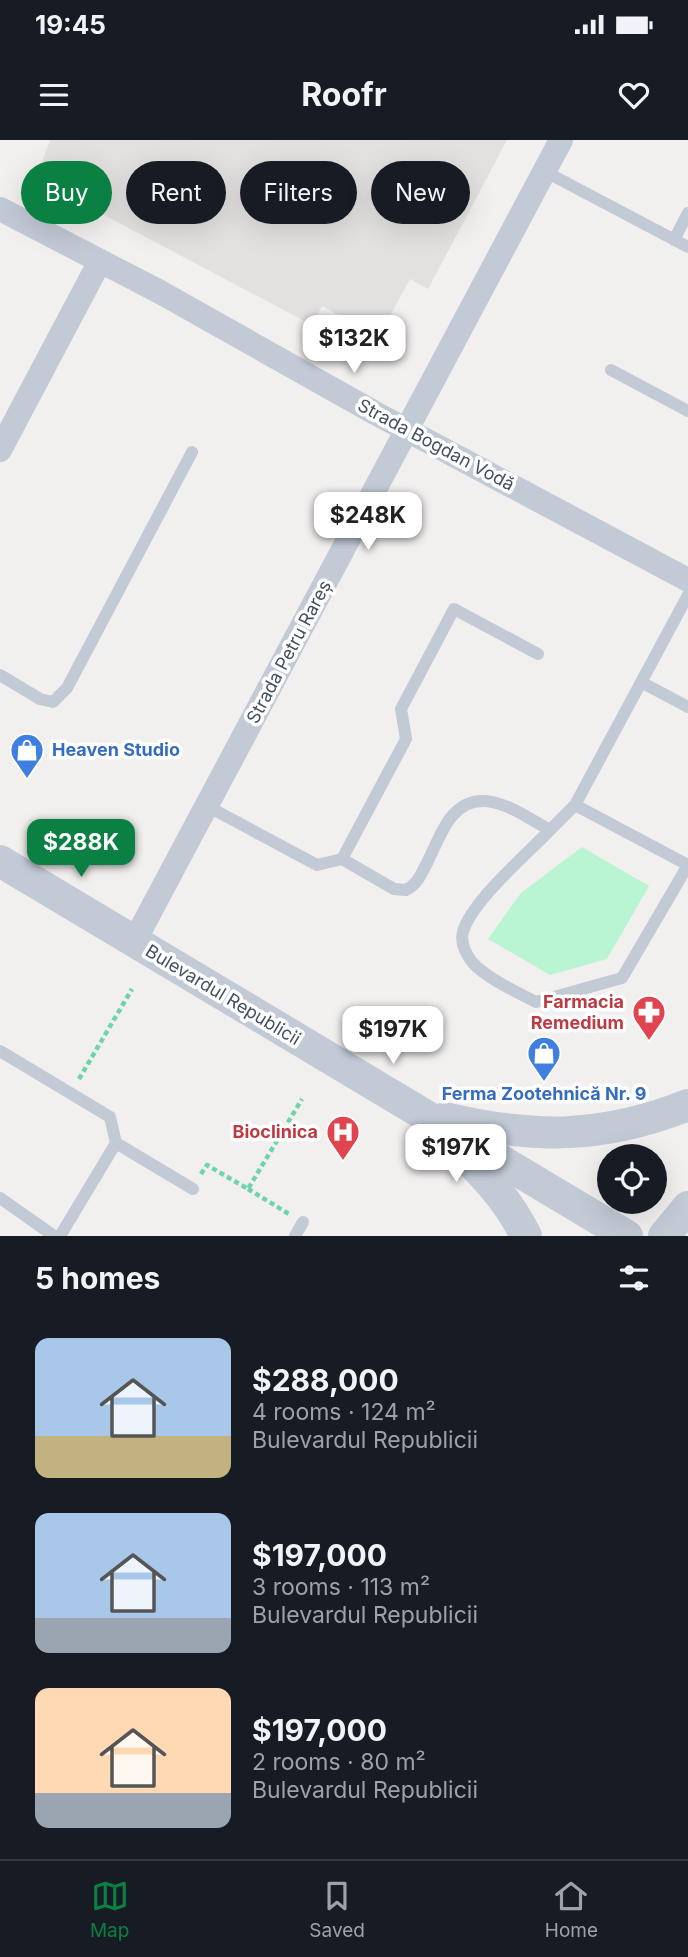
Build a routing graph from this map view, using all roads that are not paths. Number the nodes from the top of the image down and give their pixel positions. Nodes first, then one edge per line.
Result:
1 (561, 140) edge
2 (544, 171) junction
3 (0, 209) edge
4 (688, 213) edge
5 (674, 240) junction
6 (688, 247) edge
7 (100, 261) junction
8 (611, 370) dead end
9 (688, 411) edge
10 (407, 430) junction
11 (0, 450) edge
12 (192, 452) dead end
13 (688, 580) edge
14 (688, 595) edge
15 (538, 654) dead end
16 (0, 675) edge
17 (641, 682) junction
18 (688, 707) edge
19 (575, 805) junction
20 (207, 806) junction
21 (550, 830) junction
22 (342, 859) junction
23 (0, 861) edge
24 (688, 865) edge
25 (134, 942) junction
26 (0, 1051) edge
27 (688, 1105) edge
28 (417, 1111) junction
29 (116, 1143) junction
30 (193, 1189) road end
31 (0, 1198) edge
32 (688, 1207) edge
33 (303, 1222) road end
34 (54, 1236) edge
35 (60, 1236) edge
36 (295, 1236) edge
37 (526, 1236) edge
38 (627, 1236) edge
39 (664, 1236) edge

1 - 2 street, Strada Petru Rareș
2 - 5 lane
2 - 10 street, Strada Petru Rareș
3 - 7 street, Strada Bogdan Vodă
4 - 5 lane
5 - 6 lane
7 - 10 street, Strada Bogdan Vodă
7 - 11 street
8 - 9 lane
10 - 13 street, Strada Bogdan Vodă
10 - 20 street, Strada Petru Rareș
12 - 16 lane
14 - 17 lane
15 - 22 lane
17 - 18 lane
17 - 19 lane
19 - 21 lane
19 - 24 lane
20 - 22 lane
20 - 25 street, Strada Petru Rareș
21 - 22 lane
21 - 24 lane
23 - 25 street, Bulevardul Republicii
25 - 28 street, Bulevardul Republicii
26 - 29 lane
27 - 28 street
28 - 37 street
28 - 38 street, Bulevardul Republicii
29 - 30 lane
29 - 35 lane
31 - 34 lane
32 - 39 street
33 - 36 lane

